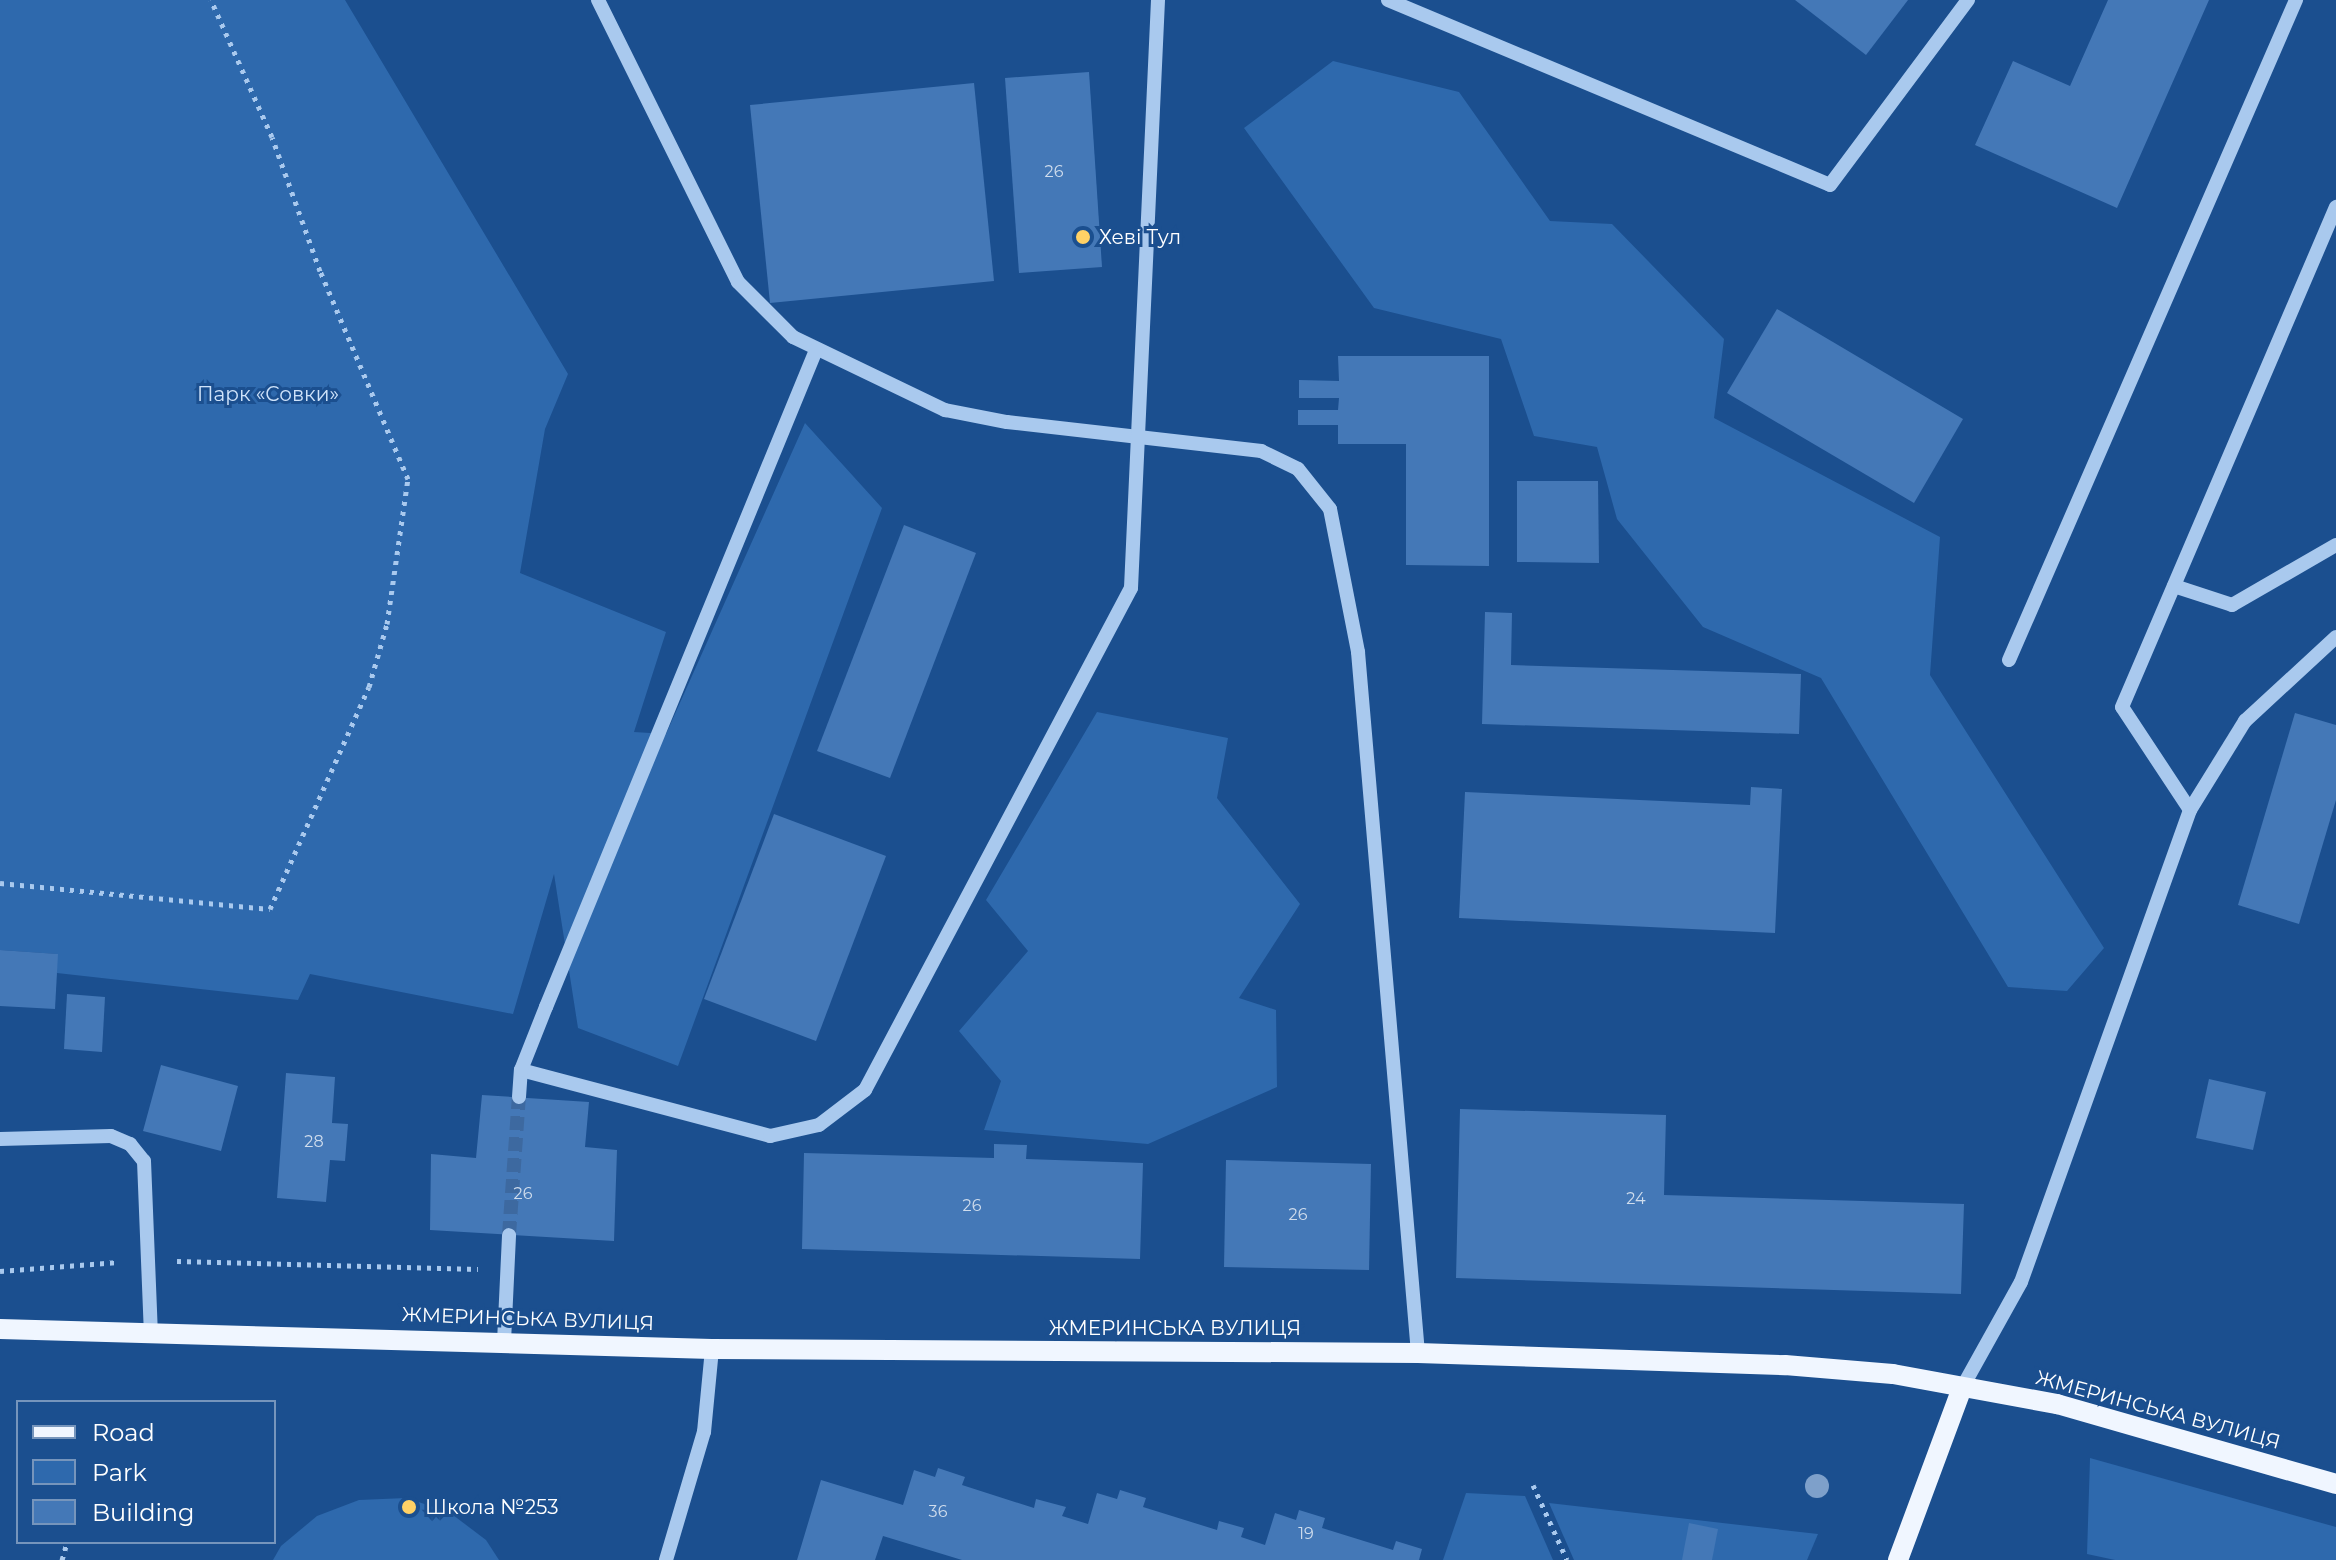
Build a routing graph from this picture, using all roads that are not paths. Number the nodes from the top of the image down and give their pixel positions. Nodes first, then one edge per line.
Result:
1 (598, 0) edge
2 (1158, 0) edge
3 (1388, 0) edge
4 (1968, 0) edge
5 (2296, 0) edge
6 (2336, 207) edge
7 (816, 350) junction
8 (1137, 436) junction
9 (2336, 545) edge
10 (2174, 586) junction
11 (2336, 637) edge
12 (2009, 660) dead end
13 (2190, 810) junction
14 (521, 1070) junction
15 (519, 1097) tunnel mouth
16 (0, 1139) edge
17 (509, 1235) tunnel mouth
18 (0, 1329) edge
19 (151, 1333) junction
20 (504, 1342) junction
21 (712, 1349) junction
22 (1418, 1353) junction
23 (1962, 1388) junction
24 (2336, 1484) edge
25 (666, 1560) edge
26 (1898, 1560) edge

1 - 7 lane
2 - 8 lane
3 - 4 lane
5 - 12 lane
6 - 10 lane
7 - 8 lane
7 - 14 lane
8 - 14 lane
8 - 22 lane
9 - 10 lane
10 - 13 lane
11 - 13 lane
13 - 23 lane
14 - 15 lane
16 - 19 lane
17 - 20 lane
18 - 19 main road, ЖМЕРИНСЬКА ВУЛИЦЯ
19 - 20 main road, ЖМЕРИНСЬКА ВУЛИЦЯ
20 - 21 main road, ЖМЕРИНСЬКА ВУЛИЦЯ
21 - 22 main road, ЖМЕРИНСЬКА ВУЛИЦЯ
21 - 25 lane
22 - 23 main road, ЖМЕРИНСЬКА ВУЛИЦЯ
23 - 24 main road, ЖМЕРИНСЬКА ВУЛИЦЯ
23 - 26 main road

